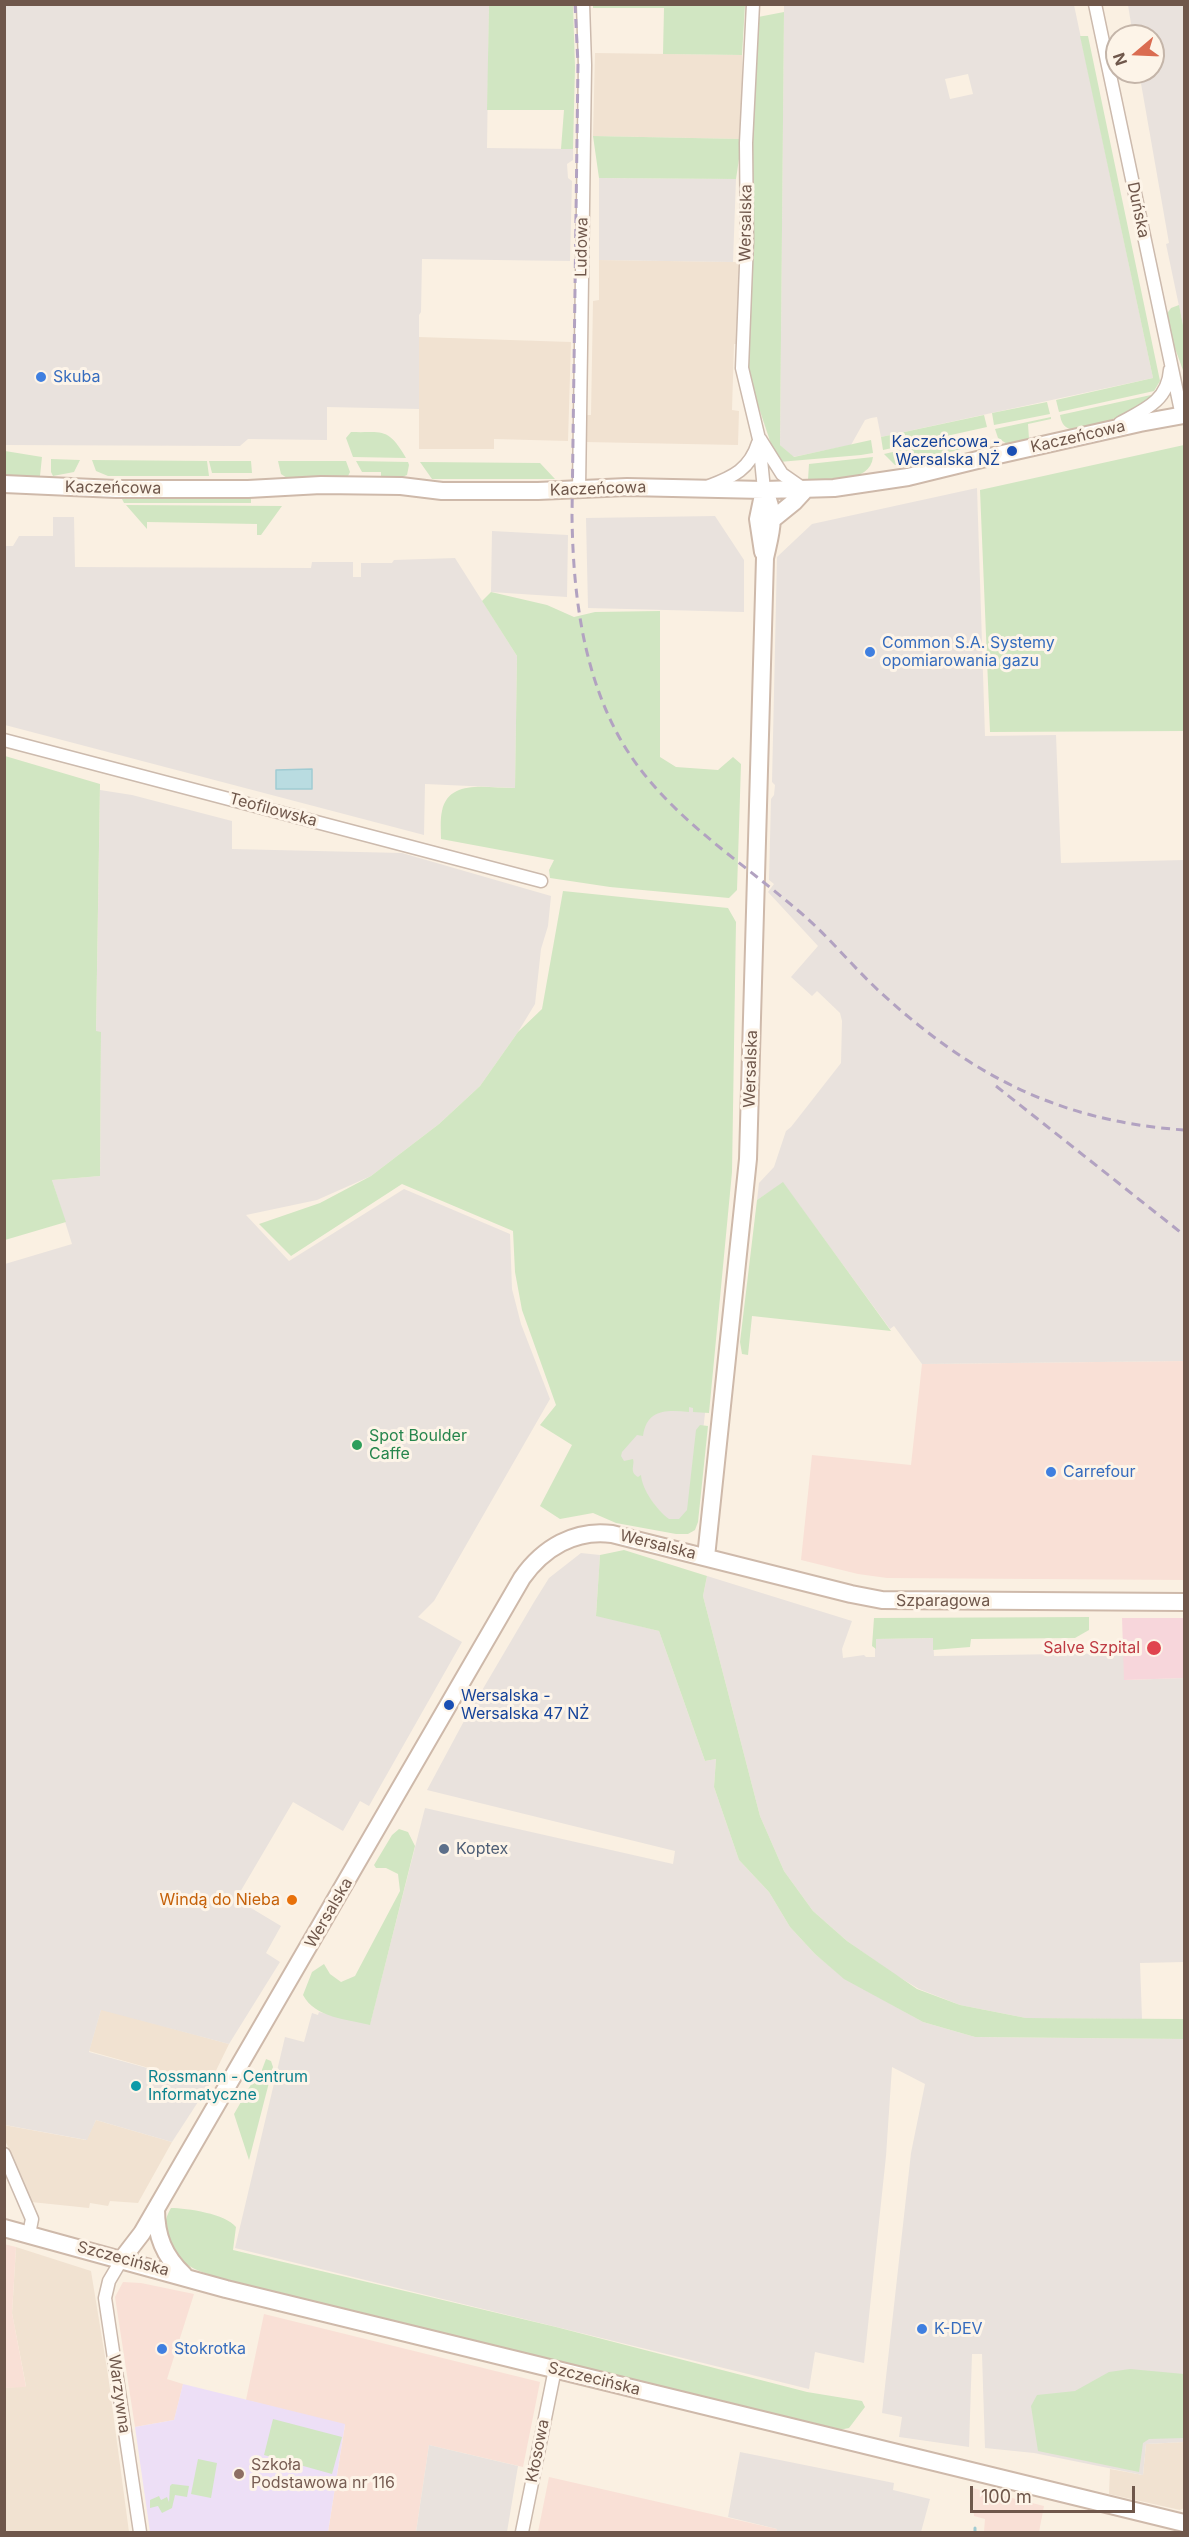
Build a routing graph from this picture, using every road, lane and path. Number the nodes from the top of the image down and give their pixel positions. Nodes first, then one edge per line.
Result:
1 (583, 4) edge
2 (753, 4) edge
3 (1095, 4) edge
4 (1170, 360) junction
5 (1185, 380) edge
6 (1183, 416) edge
7 (1108, 430) junction
8 (759, 439) junction
9 (4, 484) edge
10 (705, 488) junction
11 (579, 489) junction
12 (764, 490) junction
13 (805, 490) junction
14 (773, 519) junction
15 (765, 558) junction
16 (4, 740) edge
17 (541, 881) dead end
18 (706, 1557) junction
19 (1185, 1602) edge
20 (4, 2154) edge
21 (156, 2209) junction
22 (4, 2228) edge
23 (29, 2234) junction
24 (122, 2259) junction
25 (184, 2276) junction
26 (555, 2369) junction
27 (1185, 2523) edge
28 (140, 2532) edge
29 (522, 2532) edge

1 - 11 street, Ludowa
2 - 8 street, Wersalska
3 - 4 street, Duńska
4 - 5 street
4 - 6 street, Duńska
4 - 7 street
6 - 7 street, Kaczeńcowa
7 - 13 street, Kaczeńcowa
8 - 10 street
8 - 12 street, Wersalska
8 - 13 street, Wersalska
9 - 11 street, Kaczeńcowa
10 - 11 street, Kaczeńcowa
10 - 12 street, Kaczeńcowa
12 - 13 street, Kaczeńcowa
12 - 14 street, Wersalska
12 - 15 street, Wersalska
13 - 14 street
14 - 15 street, Wersalska
15 - 18 street, Wersalska
16 - 17 street, Teofilowska
18 - 19 street, Szparagowa
18 - 21 street, Wersalska
20 - 23 street
21 - 24 street, Wersalska
21 - 25 street
22 - 23 street, Szczecińska
23 - 24 street, Szczecińska
24 - 25 street, Szczecińska
24 - 28 street, Warzywna
25 - 26 street, Szczecińska
26 - 27 street, Szczecińska
26 - 29 street, Kłosowa

